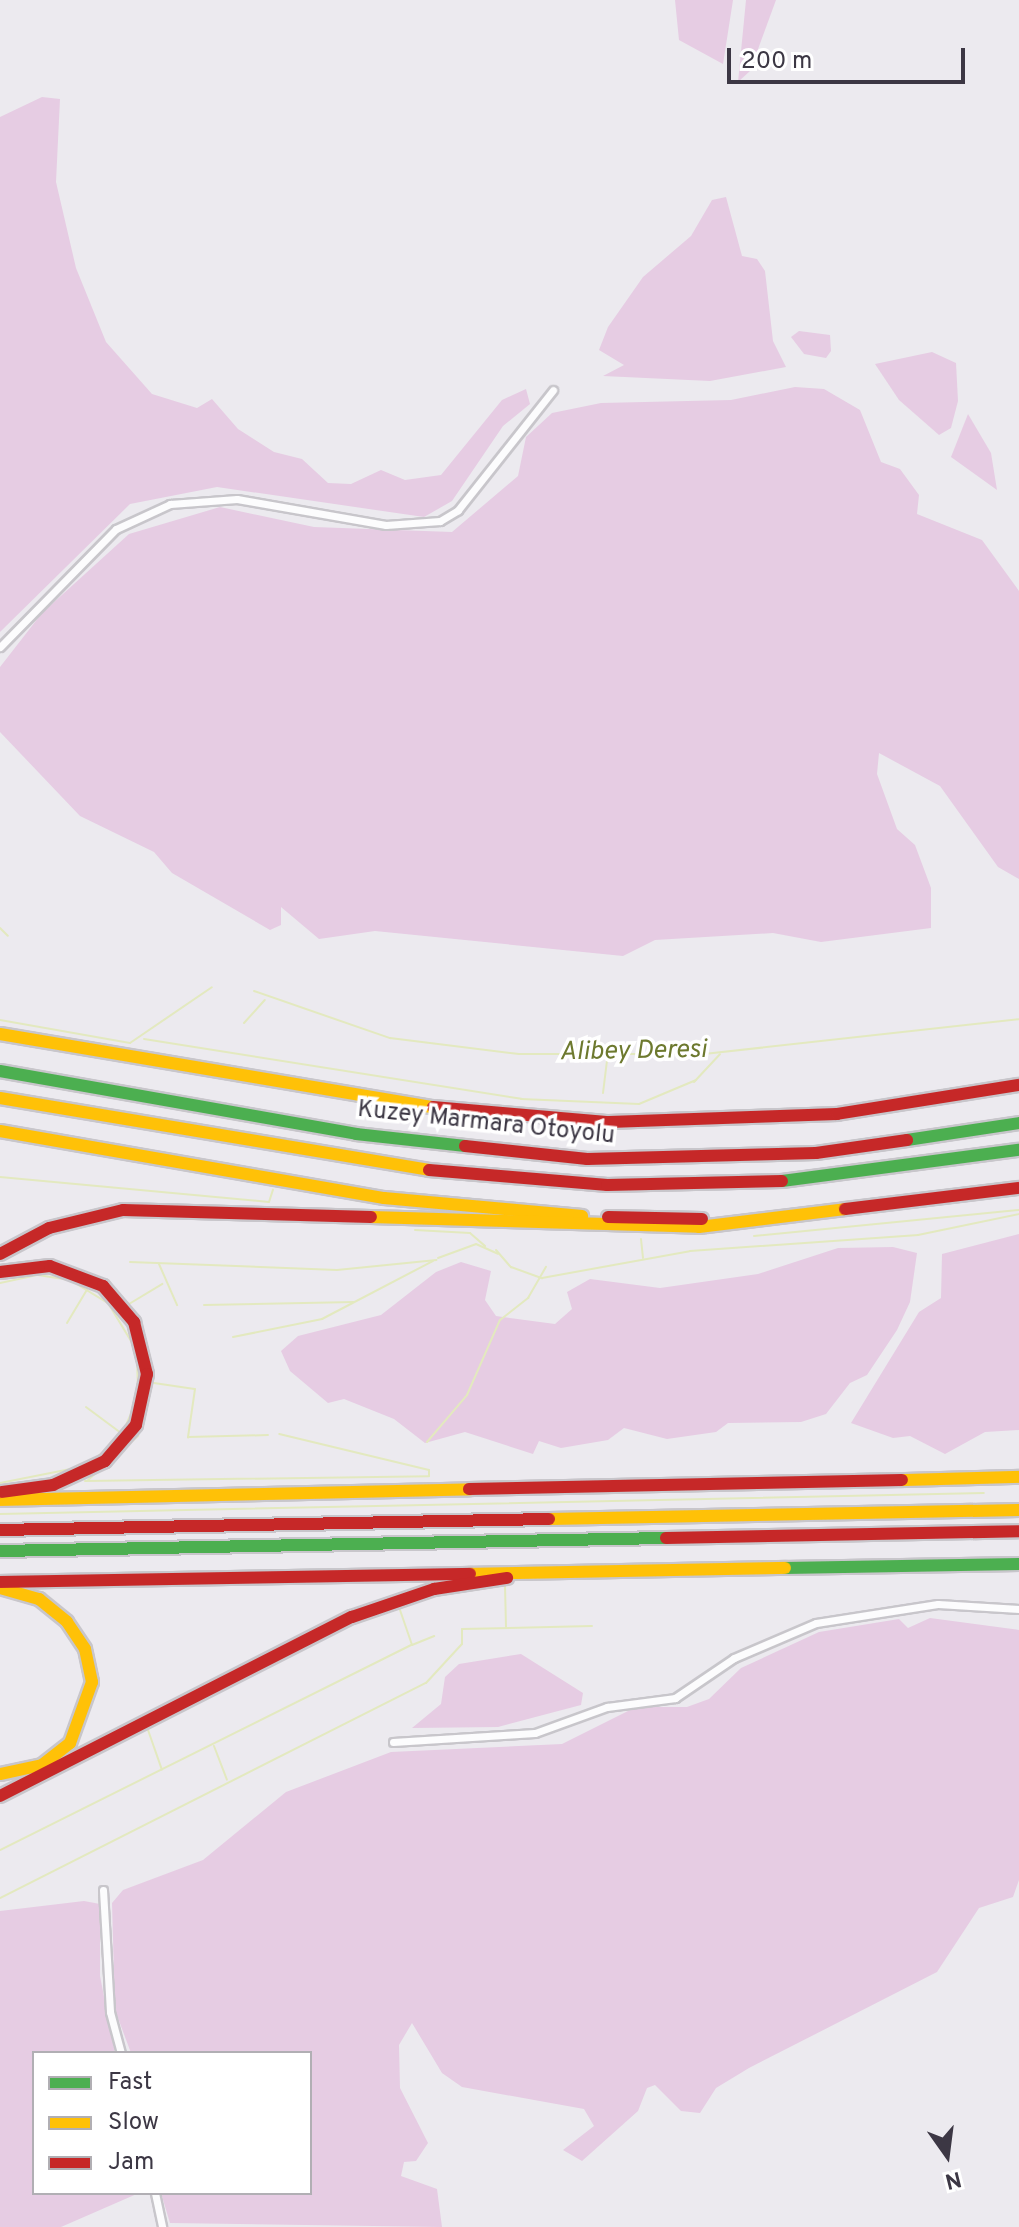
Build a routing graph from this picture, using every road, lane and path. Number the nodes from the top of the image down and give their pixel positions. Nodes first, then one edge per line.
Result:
1 (553, 390) dead end
2 (0, 647) edge
3 (0, 1034) edge
4 (0, 1071) edge
5 (1019, 1085) edge
6 (0, 1098) edge
7 (1019, 1123) edge
8 (0, 1131) edge
9 (1019, 1150) edge
10 (1019, 1188) edge
11 (765, 1221) junction
12 (0, 1254) edge
13 (0, 1272) edge
14 (1019, 1477) edge
15 (0, 1492) edge
16 (0, 1500) edge
17 (1019, 1510) edge
18 (0, 1530) edge
19 (1019, 1531) edge
20 (0, 1551) edge
21 (1019, 1564) edge
22 (594, 1571) junction
23 (0, 1585) edge
24 (1019, 1609) edge
25 (393, 1742) dead end
26 (0, 1774) edge
27 (0, 1796) edge
28 (103, 1890) dead end
29 (120, 2051) edge
30 (155, 2195) edge
31 (162, 2227) edge

1 - 2 street
3 - 5 highway
4 - 7 highway, Kuzey Marmara Otoyolu
6 - 9 highway, Kuzey Marmara Otoyolu
8 - 11 highway
10 - 11 highway
11 - 12 highway
13 - 15 highway
14 - 16 highway
17 - 18 highway
19 - 20 highway
21 - 22 highway
22 - 23 highway
22 - 27 highway
23 - 26 highway
24 - 25 street
28 - 29 street
30 - 31 street

